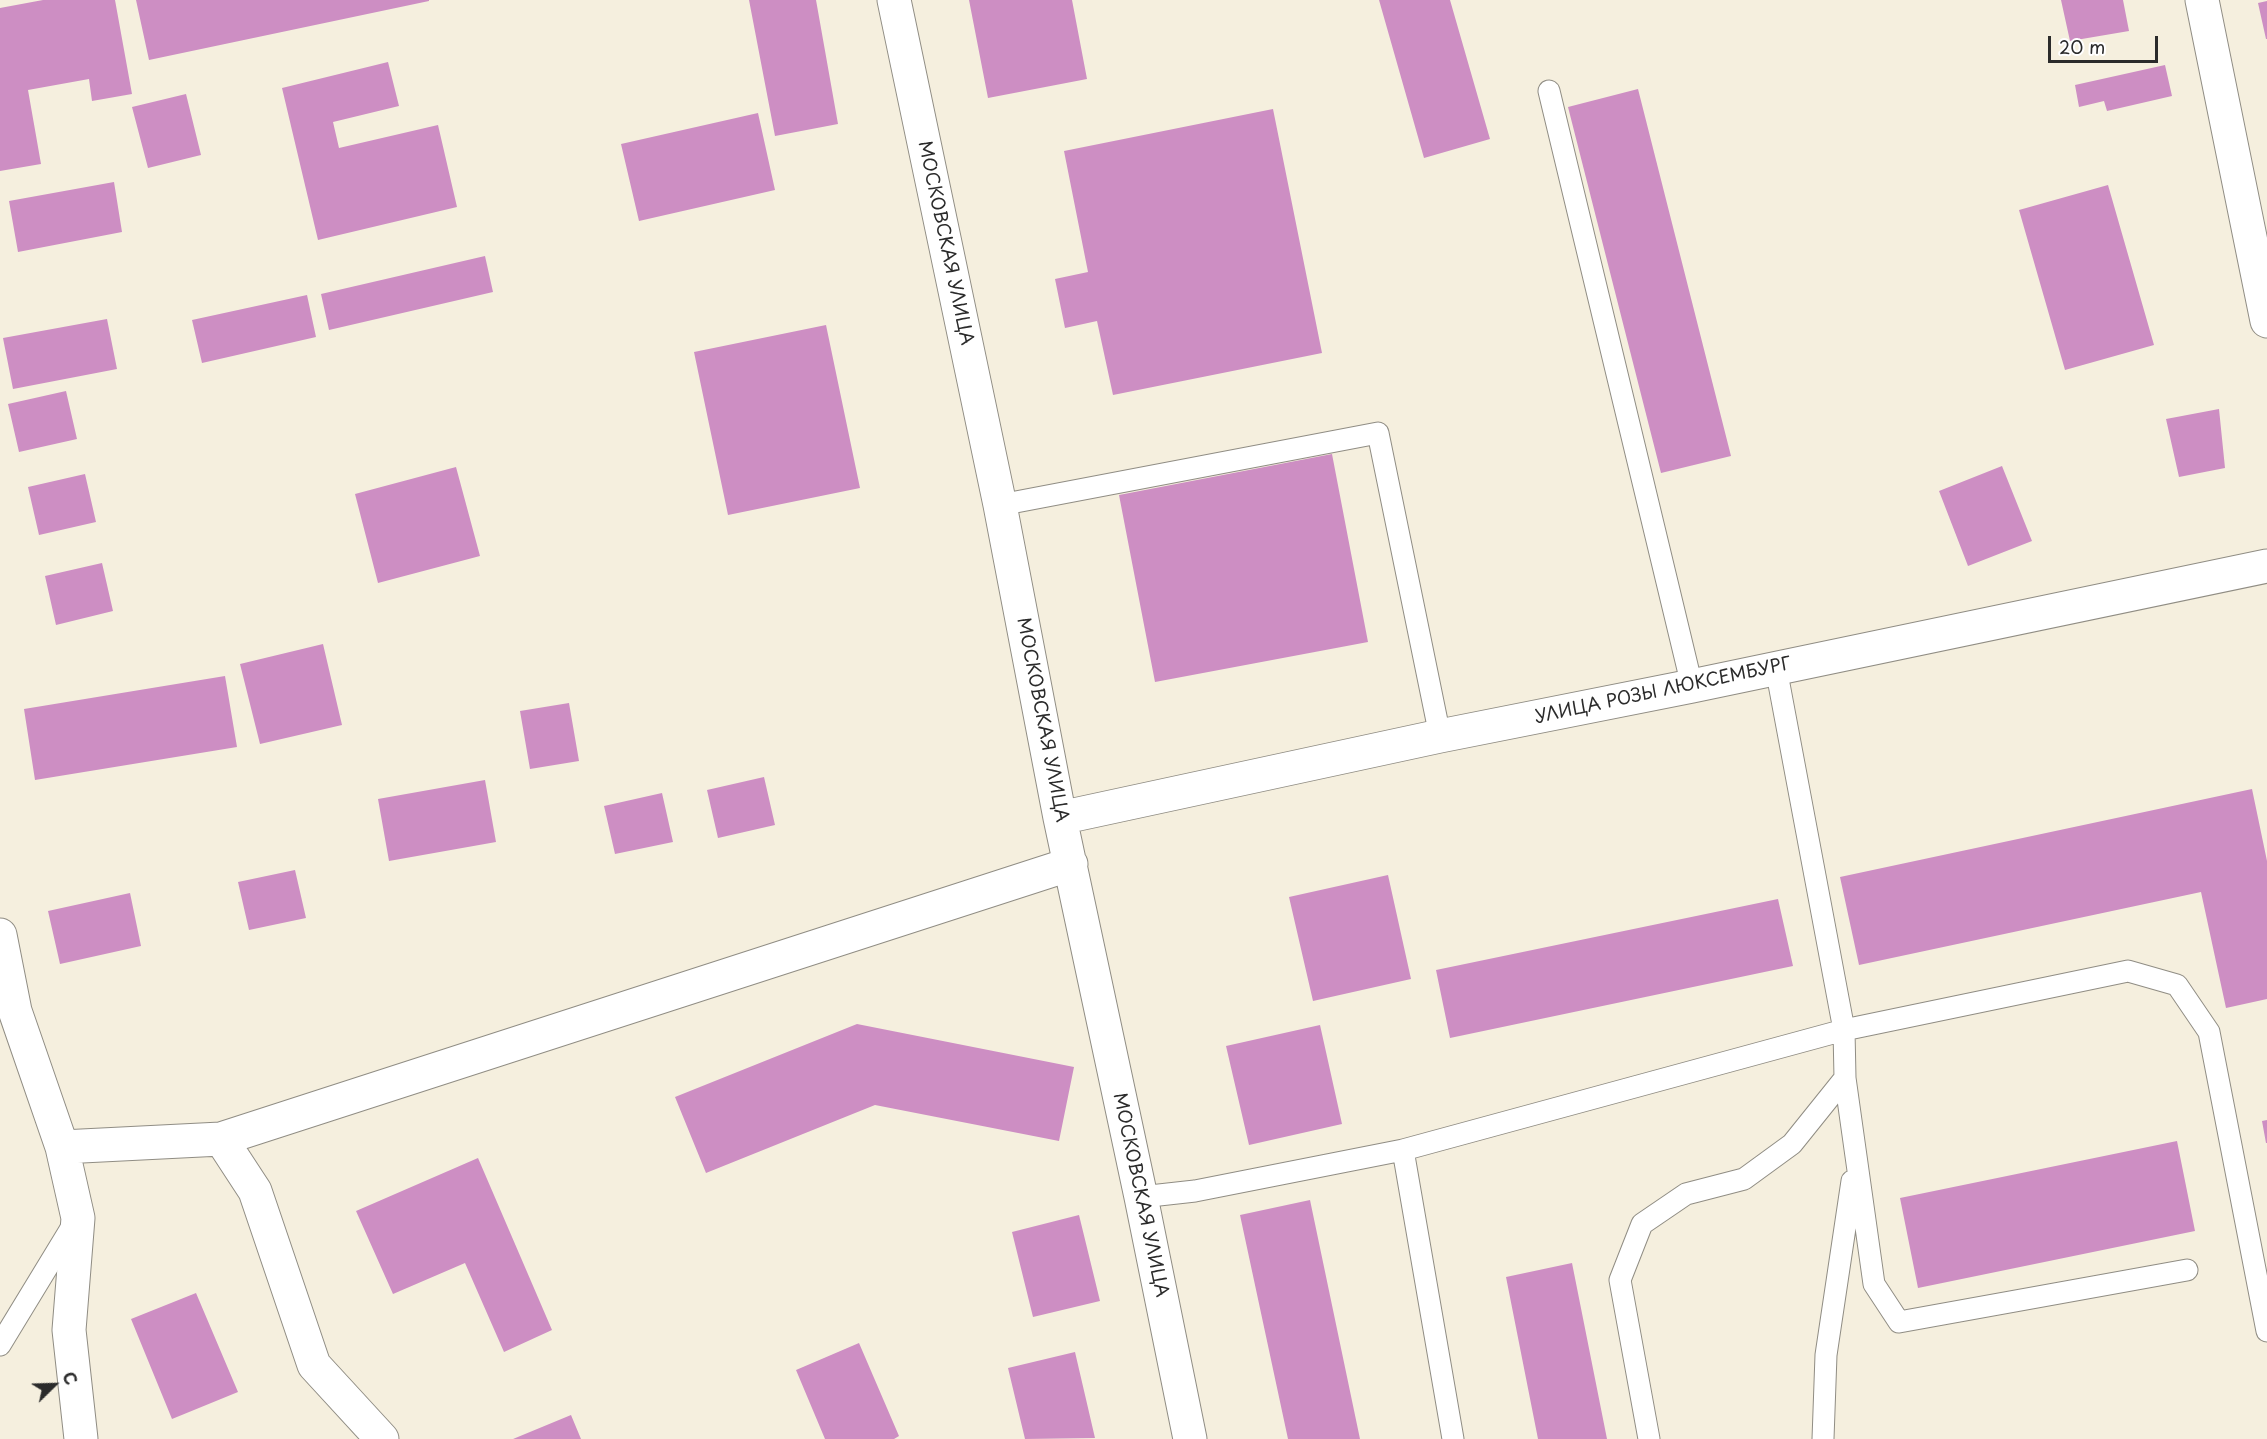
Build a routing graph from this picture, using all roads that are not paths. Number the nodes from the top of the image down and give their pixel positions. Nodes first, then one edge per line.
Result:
1 (894, 0) edge
2 (2202, 0) edge
3 (1549, 91) dead end
4 (2267, 321) edge
5 (1000, 505) junction
6 (2267, 566) edge
7 (1776, 668) junction
8 (1692, 686) junction
9 (1440, 736) junction
10 (1060, 818) junction
11 (1071, 864) junction
12 (0, 935) edge
13 (1844, 1029) junction
14 (1845, 1078) junction
15 (221, 1139) junction
16 (62, 1147) junction
17 (1403, 1150) junction
18 (1855, 1156) junction
19 (1142, 1197) junction
20 (78, 1218) junction
21 (2187, 1270) dead end
22 (2267, 1331) edge
23 (0, 1345) edge
24 (81, 1439) edge
25 (382, 1439) edge
26 (1190, 1439) edge
27 (1454, 1439) edge
28 (1649, 1439) edge
29 (1822, 1439) edge

1 - 5 street, МОСКОВСКАЯ УЛИЦА
2 - 4 street
3 - 8 lane
5 - 9 lane
5 - 10 street, МОСКОВСКАЯ УЛИЦА
6 - 7 street, УЛИЦА РОЗЫ ЛЮКСЕМБУРГ
7 - 8 street, УЛИЦА РОЗЫ ЛЮКСЕМБУРГ
7 - 13 lane
8 - 9 street, УЛИЦА РОЗЫ ЛЮКСЕМБУРГ
9 - 10 street, УЛИЦА РОЗЫ ЛЮКСЕМБУРГ
10 - 11 street, МОСКОВСКАЯ УЛИЦА
11 - 15 street
11 - 19 street, МОСКОВСКАЯ УЛИЦА
12 - 16 street
13 - 14 lane
13 - 17 lane
13 - 22 lane
14 - 18 lane
14 - 28 lane
15 - 16 street
15 - 25 street
16 - 20 street
17 - 19 lane
17 - 27 lane
18 - 21 lane
18 - 29 lane
19 - 26 street, МОСКОВСКАЯ УЛИЦА
20 - 23 lane
20 - 24 street

